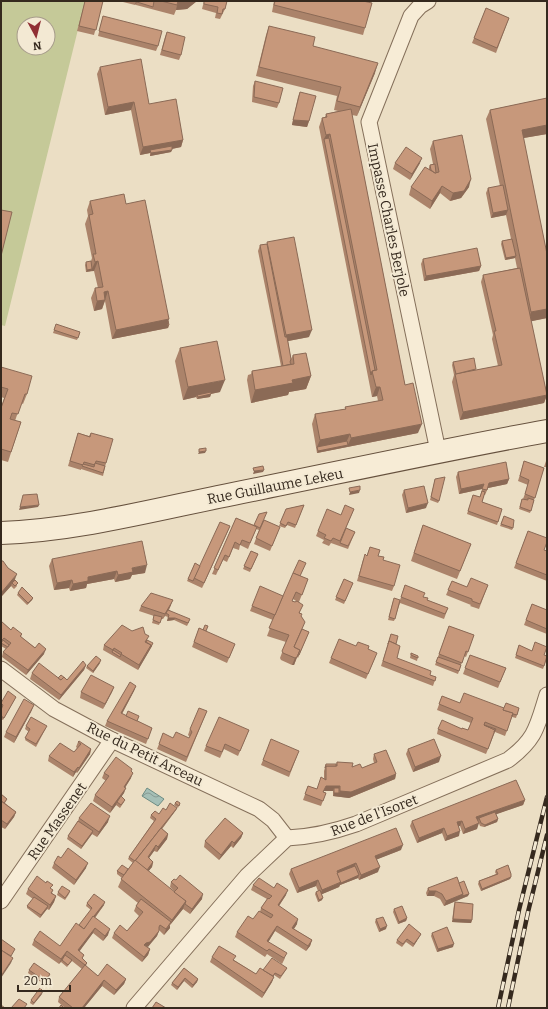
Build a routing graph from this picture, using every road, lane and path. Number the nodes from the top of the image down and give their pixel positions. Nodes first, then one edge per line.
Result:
1 (428, 1) edge
2 (547, 431) edge
3 (438, 451) junction
4 (1, 534) edge
5 (1, 669) edge
6 (547, 695) edge
7 (112, 740) junction
8 (287, 838) junction
9 (1, 901) edge
10 (134, 1008) edge

1 - 3 street, Impasse Charles Berjole
2 - 3 street, Rue Guillaume Lekeu
3 - 4 street, Rue Guillaume Lekeu
5 - 7 street, Rue du Petit Arceau
6 - 8 street, Rue de l'Isoret
7 - 8 street, Rue du Petit Arceau
7 - 9 street, Rue Massenet
8 - 10 street

